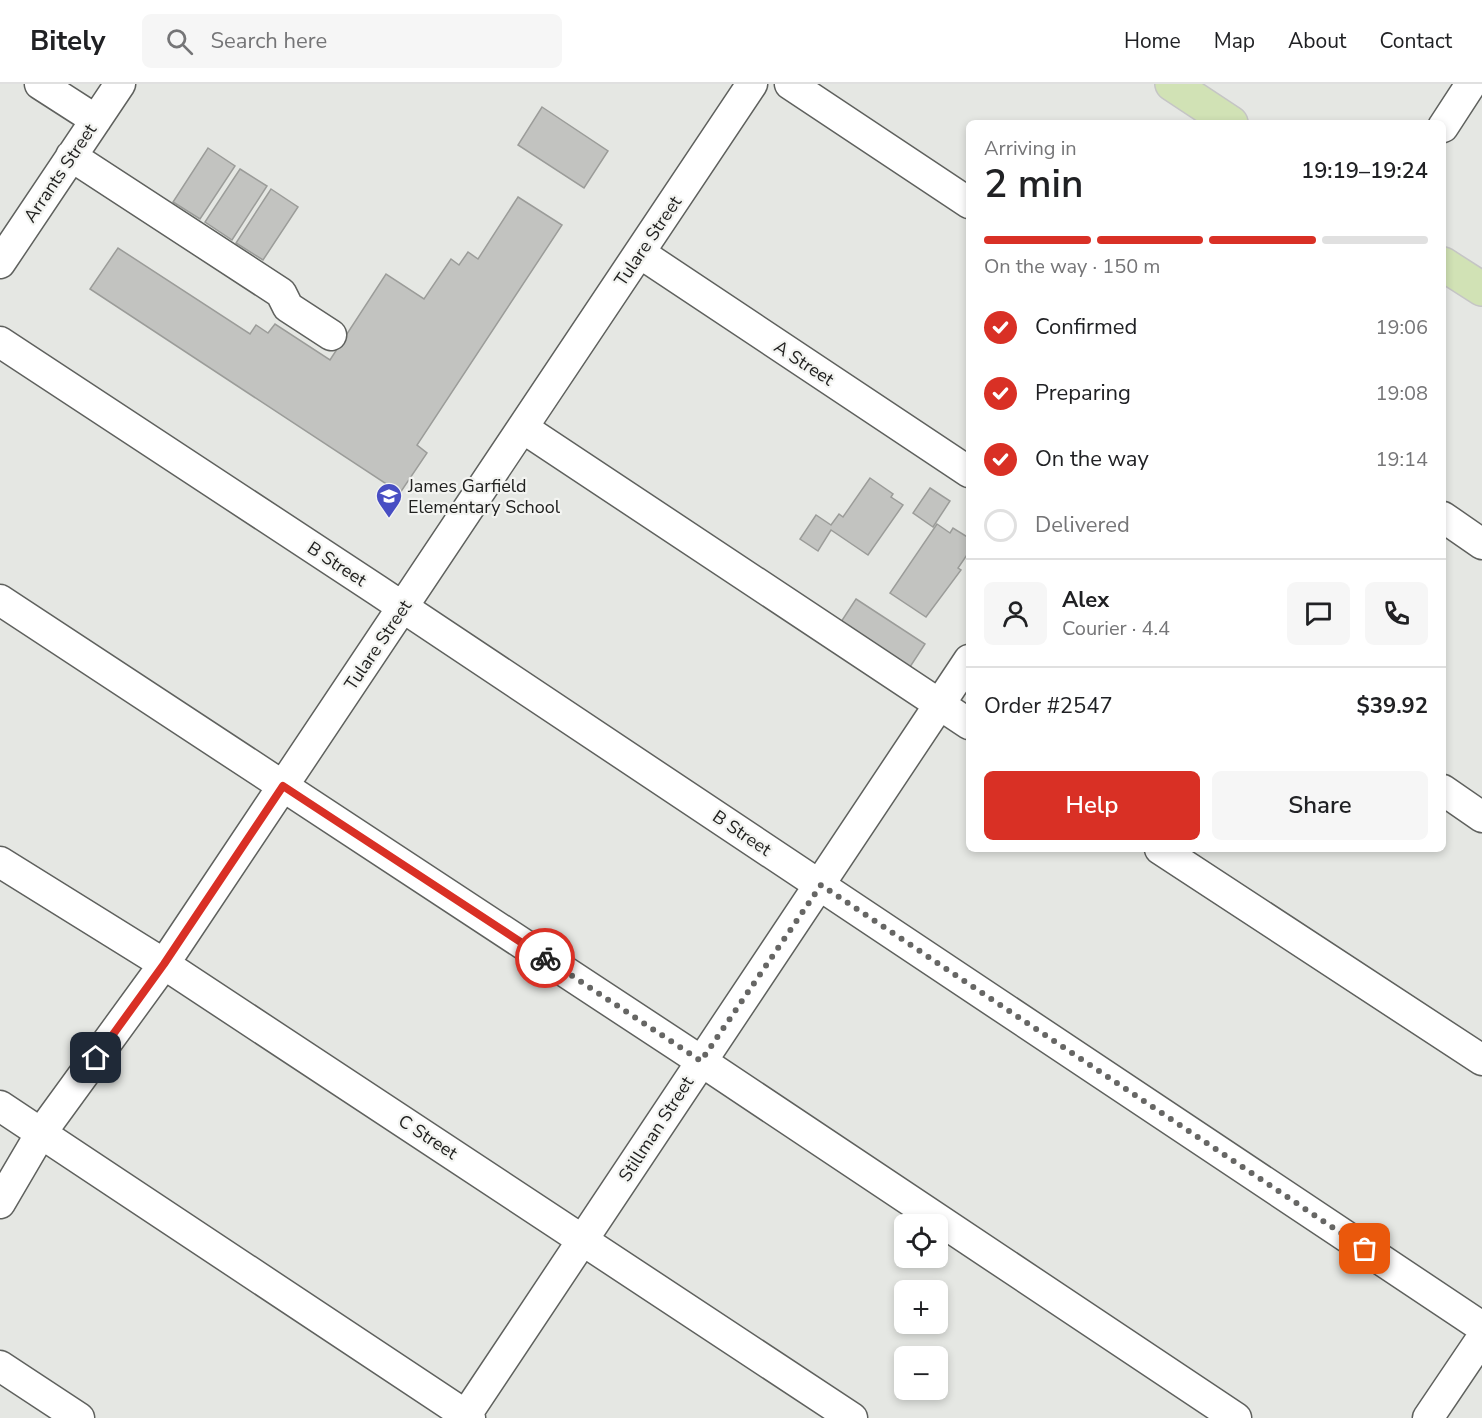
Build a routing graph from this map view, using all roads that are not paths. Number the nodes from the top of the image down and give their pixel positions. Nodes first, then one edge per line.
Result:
1 (120, 84) edge
2 (752, 84) edge
3 (790, 84) edge
4 (1471, 84) edge
5 (1177, 85) edge
6 (49, 86) edge
7 (96, 120) junction
8 (1227, 120) edge
9 (1446, 122) edge
10 (71, 156) junction
11 (966, 201) edge
12 (640, 253) junction
13 (0, 263) edge
14 (1446, 266) edge
15 (1482, 289) edge
16 (331, 335) dead end
17 (0, 342) edge
18 (523, 428) junction
19 (966, 470) edge
20 (1446, 519) edge
21 (1482, 544) edge
22 (0, 600) edge
23 (403, 608) junction
24 (966, 664) edge
25 (939, 705) junction
26 (966, 722) edge
27 (283, 786) junction
28 (1446, 792) edge
29 (1482, 817) edge
30 (1165, 852) edge
31 (0, 862) edge
32 (821, 885) junction
33 (164, 964) junction
34 (1482, 1060) edge
35 (701, 1061) junction
36 (0, 1106) edge
37 (41, 1133) junction
38 (0, 1203) edge
39 (584, 1239) junction
40 (1482, 1327) edge
41 (1482, 1338) edge
42 (0, 1366) edge
43 (467, 1417) edge
44 (79, 1418) edge
45 (852, 1418) edge
46 (1236, 1418) edge
47 (1428, 1418) edge

1 - 7 street, Arrants Street
2 - 12 street, Tulare Street
3 - 11 street
4 - 9 street
5 - 8 main road
6 - 7 street
7 - 10 street, Arrants Street
10 - 13 street, Arrants Street
10 - 16 street
12 - 18 street, Tulare Street
12 - 19 street, A Street
14 - 15 main road
17 - 23 street, B Street
18 - 23 street, Tulare Street
18 - 25 street
20 - 21 street
22 - 27 street
23 - 27 street, Tulare Street
23 - 32 street, B Street
24 - 25 street, Stillman Street
25 - 26 street
25 - 32 street, Stillman Street
27 - 33 street, Tulare Street
27 - 35 street
28 - 29 street
30 - 34 street
31 - 33 street, C Street
32 - 35 street, Stillman Street
32 - 40 street, B Street
33 - 37 street, Tulare Street
33 - 39 street, C Street
35 - 39 street, Stillman Street
35 - 46 street
36 - 37 street
37 - 38 street, Tulare Street
37 - 43 street
39 - 43 street, Stillman Street
39 - 45 street, C Street
41 - 47 street
42 - 44 street

